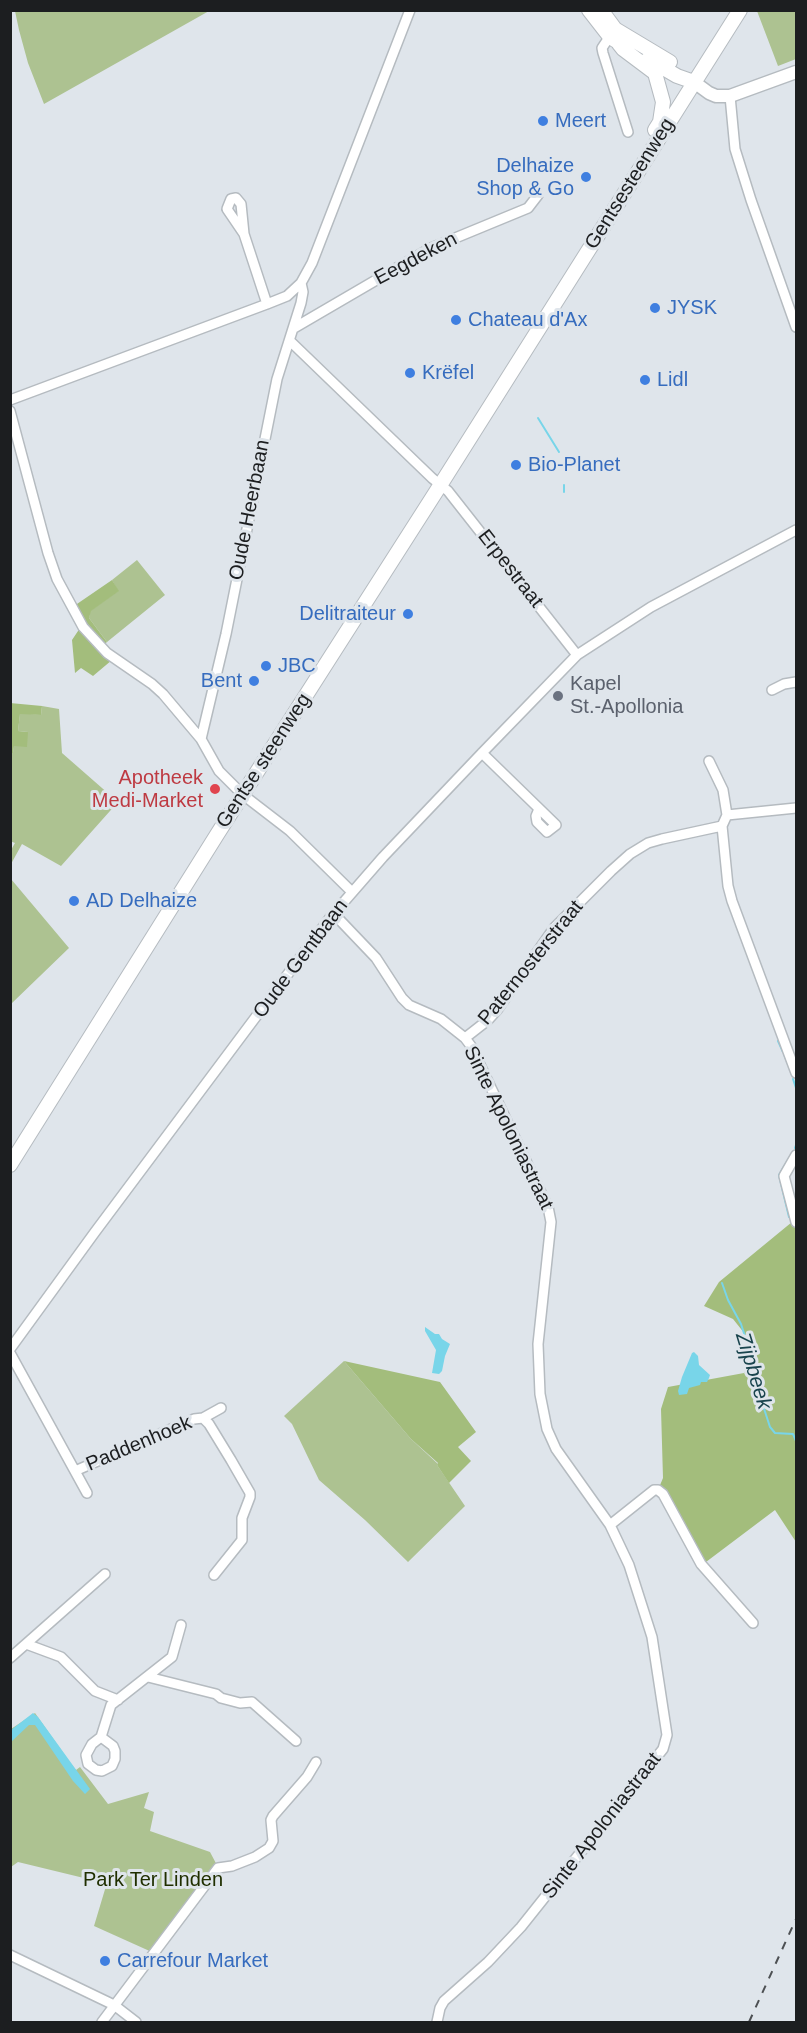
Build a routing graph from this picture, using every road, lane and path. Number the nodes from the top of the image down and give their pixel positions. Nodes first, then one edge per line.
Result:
1 (410, 10) edge
2 (589, 10) edge
3 (601, 10) edge
4 (740, 10) edge
5 (614, 37) junction
6 (796, 72) edge
7 (694, 82) junction
8 (730, 96) junction
9 (628, 132) dead end
10 (633, 179) junction
11 (538, 195) dead end
12 (244, 234) dead end
13 (301, 283) junction
14 (267, 304) junction
15 (796, 327) edge
16 (294, 328) junction
17 (290, 341) junction
18 (520, 358) joint
19 (10, 400) edge
20 (10, 411) edge
21 (441, 484) junction
22 (796, 530) edge
23 (577, 655) junction
24 (796, 682) edge
25 (772, 690) dead end
26 (201, 739) junction
27 (482, 753) junction
28 (709, 761) dead end
29 (242, 794) junction
30 (539, 808) dead end
31 (796, 808) edge
32 (727, 815) junction
33 (722, 826) junction
34 (352, 892) junction
35 (334, 914) junction
36 (465, 1038) junction
37 (796, 1073) edge
38 (796, 1155) edge
39 (10, 1165) edge
40 (796, 1220) edge
41 (10, 1351) edge
42 (221, 1408) dead end
43 (203, 1418) junction
44 (75, 1471) junction
45 (87, 1493) dead end
46 (610, 1525) junction
47 (105, 1574) dead end
48 (214, 1575) dead end
49 (753, 1623) dead end
50 (181, 1625) dead end
51 (26, 1644) junction
52 (10, 1658) edge
53 (148, 1677) junction
54 (118, 1700) junction
55 (101, 1737) dead end
56 (296, 1742) dead end
57 (316, 1762) dead end
58 (10, 1955) edge
59 (114, 2005) junction
60 (102, 2022) edge
61 (136, 2022) edge
62 (437, 2022) edge

1 - 13 street, Oude Heerbaan
2 - 5 main road
3 - 5 main road
4 - 7 main road, Gentsesteenweg
5 - 7 main road
5 - 9 street
5 - 10 main road
6 - 8 main road
7 - 8 main road
7 - 10 main road, Gentsesteenweg
8 - 15 street
10 - 18 main road, Gentsesteenweg
11 - 16 street, Eegdeken
12 - 14 street
13 - 14 street, Oude Heerbaan
13 - 16 street, Oude Heerbaan
14 - 19 street, Oude Heerbaan
16 - 17 street, Oude Heerbaan
17 - 21 street, Erpestraat
17 - 26 street, Oude Heerbaan
18 - 21 main road, Gentse steenweg
20 - 26 street
21 - 23 street, Erpestraat
21 - 29 main road, Gentse steenweg
22 - 23 street, Oude Gentbaan
23 - 27 street, Oude Gentbaan
24 - 25 street
26 - 29 street
27 - 30 street
27 - 34 street, Oude Gentbaan
28 - 32 street
29 - 34 street
29 - 39 main road, Gentse steenweg
31 - 32 street
32 - 33 street
33 - 36 street, Paternosterstraat
33 - 37 street
34 - 35 street, Oude Gentbaan
35 - 36 street, Sinte Apoloniastraat
35 - 41 street, Oude Gentbaan
36 - 46 street, Sinte Apoloniastraat
38 - 40 street
41 - 44 street
42 - 43 street, Paddenhoek
43 - 44 street, Paddenhoek
43 - 48 street, Paddenhoek
44 - 45 street
46 - 49 street
46 - 62 street, Sinte Apoloniastraat
47 - 51 street
50 - 53 street
51 - 52 street
51 - 54 street
53 - 54 street
53 - 56 street
54 - 55 street
57 - 59 street
58 - 59 street
59 - 60 street
59 - 61 street

